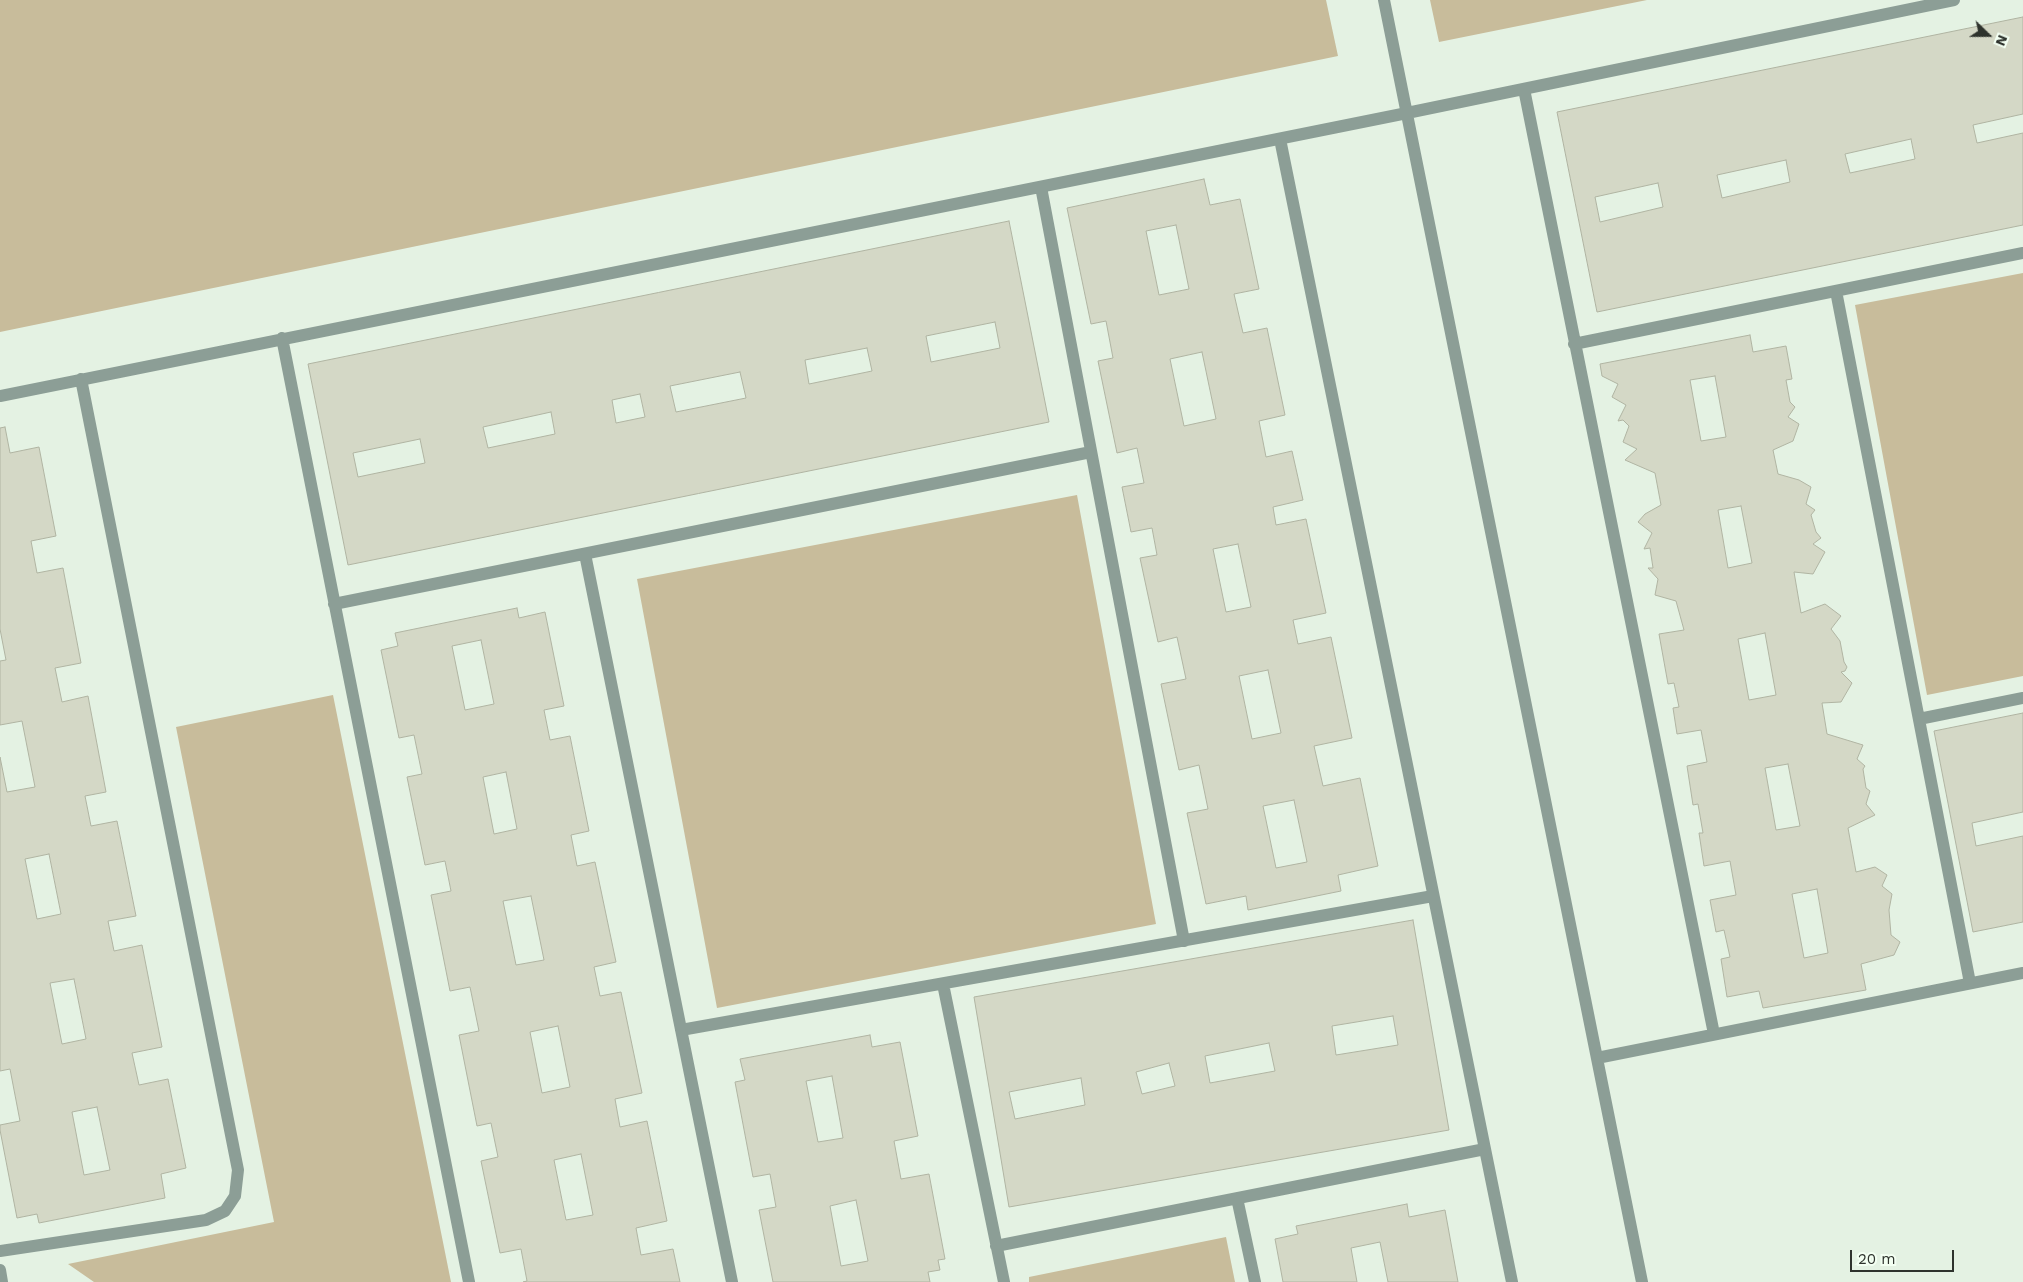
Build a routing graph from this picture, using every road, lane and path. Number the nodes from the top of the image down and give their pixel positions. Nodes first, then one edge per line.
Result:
1 (1384, 0) edge
2 (1954, 0) edge
3 (1524, 89) junction
4 (1407, 113) junction
5 (1280, 138) junction
6 (1041, 187) junction
7 (2023, 253) edge
8 (1836, 291) junction
9 (282, 338) junction
10 (1574, 344) junction
11 (81, 378) junction
12 (0, 396) edge
13 (1091, 452) junction
14 (585, 554) junction
15 (334, 604) junction
16 (2023, 698) edge
17 (1919, 719) junction
18 (1433, 896) junction
19 (1184, 941) junction
20 (2023, 973) edge
21 (1970, 983) junction
22 (943, 984) junction
23 (681, 1030) junction
24 (1714, 1034) junction
25 (1597, 1058) junction
26 (1485, 1149) junction
27 (1237, 1198) junction
28 (996, 1246) junction
29 (0, 1251) edge
30 (0, 1270) edge
31 (2, 1282) edge
32 (469, 1282) edge
33 (732, 1282) edge
34 (1004, 1282) edge
35 (1255, 1282) edge
36 (1512, 1282) edge
37 (1642, 1282) edge

1 - 4 street
2 - 3 street
3 - 4 street
3 - 10 street
4 - 5 street
4 - 25 street
5 - 6 street
5 - 18 street
6 - 9 street
6 - 13 street
7 - 8 street
8 - 10 street
8 - 17 street
9 - 11 street
9 - 15 street
10 - 24 street
11 - 12 street
11 - 29 street
13 - 14 street
13 - 19 street
14 - 15 street
14 - 23 street
15 - 32 street
16 - 17 street
17 - 21 street
18 - 19 street
18 - 26 street
19 - 22 street
20 - 21 street
21 - 24 street
22 - 23 street
22 - 28 street
23 - 33 street
24 - 25 street
25 - 37 street
26 - 27 street
26 - 36 street
27 - 28 street
27 - 35 street
28 - 34 street
30 - 31 street

